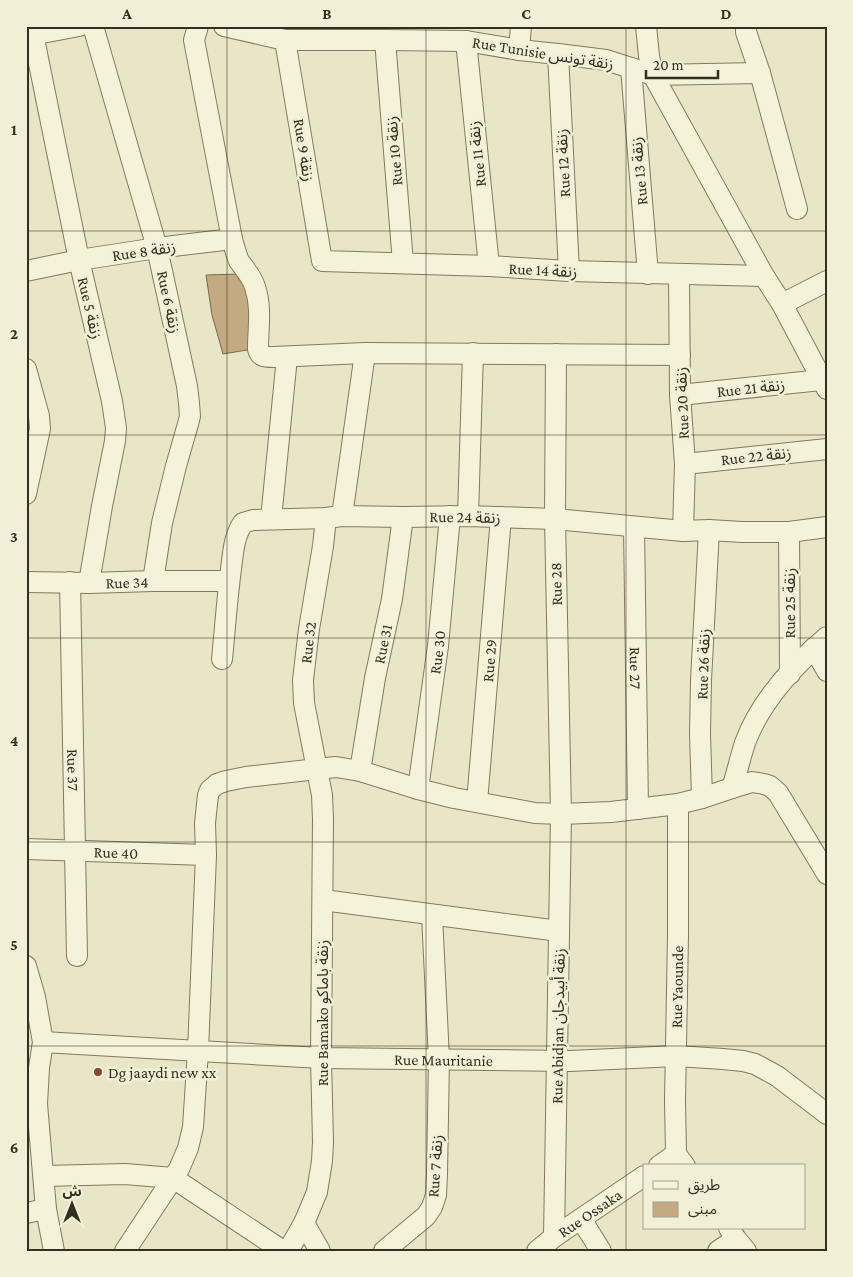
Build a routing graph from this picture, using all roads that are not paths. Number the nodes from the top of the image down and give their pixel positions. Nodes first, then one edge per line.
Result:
1 (79, 26) edge
2 (93, 26) edge
3 (198, 26) edge
4 (224, 26) edge
5 (521, 26) edge
6 (646, 26) edge
7 (746, 26) edge
8 (29, 35) edge
9 (285, 40) junction
10 (385, 40) junction
11 (466, 41) junction
12 (519, 50) junction
13 (558, 54) junction
14 (631, 68) junction
15 (760, 73) junction
16 (654, 75) junction
17 (797, 209) dead end
18 (232, 238) junction
19 (157, 248) junction
20 (79, 260) junction
21 (322, 261) joint
22 (404, 263) junction
23 (489, 266) junction
24 (26, 271) edge
25 (569, 272) junction
26 (648, 274) junction
27 (679, 275) junction
28 (764, 276) junction
29 (827, 282) edge
30 (782, 304) junction
31 (365, 354) junction
32 (473, 354) junction
33 (556, 354) junction
34 (680, 355) junction
35 (287, 357) junction
36 (26, 369) edge
37 (824, 384) edge
38 (680, 395) junction
39 (827, 448) edge
40 (685, 464) junction
41 (26, 494) edge
42 (459, 516) junction
43 (334, 517) junction
44 (404, 517) junction
45 (501, 518) junction
46 (271, 520) junction
47 (555, 520) junction
48 (634, 527) junction
49 (827, 527) edge
50 (709, 530) junction
51 (683, 531) junction
52 (789, 532) junction
53 (153, 581) junction
54 (230, 581) junction
55 (26, 582) edge
56 (79, 583) junction
57 (820, 642) edge
58 (222, 659) dead end
59 (827, 671) edge
60 (790, 674) junction
61 (317, 769) junction
62 (360, 772) junction
63 (732, 788) junction
64 (418, 789) junction
65 (702, 798) junction
66 (477, 802) junction
67 (678, 804) junction
68 (638, 809) junction
69 (561, 814) junction
70 (26, 849) edge
71 (75, 850) junction
72 (206, 855) junction
73 (827, 874) edge
74 (323, 900) junction
75 (432, 915) junction
76 (559, 931) junction
77 (77, 956) dead end
78 (26, 966) edge
79 (43, 1042) junction
80 (198, 1051) junction
81 (676, 1056) junction
82 (321, 1058) junction
83 (438, 1059) junction
84 (557, 1061) junction
85 (827, 1114) edge
86 (681, 1160) edge
87 (666, 1164) edge
88 (44, 1176) junction
89 (643, 1177) edge
90 (173, 1178) junction
91 (46, 1209) junction
92 (26, 1213) edge
93 (581, 1219) junction
94 (304, 1223) junction
95 (554, 1237) junction
96 (737, 1239) edge
97 (54, 1251) edge
98 (125, 1251) edge
99 (283, 1251) edge
100 (288, 1251) edge
101 (320, 1251) edge
102 (384, 1251) edge
103 (537, 1251) edge
104 (601, 1251) edge
105 (718, 1251) edge

1 - 8 street
2 - 19 street, Rue 6 زنقة
3 - 18 street
4 - 9 street, Rue Tunisie زنقة تونس
5 - 12 street
6 - 16 street
7 - 15 street
8 - 20 street, Rue 5 زنقة
9 - 10 street, Rue Tunisie زنقة تونس
9 - 21 street, Rue 9 زنقة
10 - 11 street, Rue Tunisie زنقة تونس
10 - 22 street, Rue 10 زنقة
11 - 12 street, Rue Tunisie زنقة تونس
11 - 23 street, Rue 11 زنقة
12 - 13 street, Rue Tunisie زنقة تونس
13 - 14 street, Rue Tunisie زنقة تونس
13 - 25 street, Rue 12 زنقة
14 - 16 street, Rue Tunisie زنقة تونس
14 - 26 street, Rue 13 زنقة
15 - 16 street, Rue Tunisie زنقة تونس
15 - 17 street
16 - 28 street
18 - 19 street, Rue 8 زنقة
18 - 35 street
19 - 20 street, Rue 8 زنقة
19 - 53 street, Rue 6 زنقة
20 - 24 street, Rue 8 زنقة
20 - 56 street, Rue 5 زنقة
21 - 22 street, Rue 14 زنقة
22 - 23 street, Rue 14 زنقة
23 - 25 street, Rue 14 زنقة
25 - 26 street, Rue 14 زنقة
26 - 27 street, Rue 14 زنقة
27 - 28 street, Rue 14 زنقة
27 - 34 street, Rue 20 زنقة
28 - 30 street
29 - 30 street
30 - 37 street
31 - 32 street
31 - 35 street
31 - 43 street, Rue 32
32 - 33 street
32 - 42 street, Rue 30
33 - 34 street
33 - 47 street, Rue 28
34 - 38 street, Rue 20 زنقة
35 - 46 street
36 - 41 street
37 - 38 street, Rue 21 زنقة
38 - 40 street, Rue 20 زنقة
39 - 40 street, Rue 22 زنقة
40 - 51 street, Rue 20 زنقة
42 - 44 street, Rue 24 زنقة
42 - 45 street, Rue 24 زنقة
42 - 64 street, Rue 30
43 - 44 street, Rue 24 زنقة
43 - 46 street, Rue 24 زنقة
43 - 61 street, Rue 32
44 - 62 street, Rue 31
45 - 47 street, Rue 24 زنقة
45 - 66 street, Rue 29
46 - 54 street, Rue 24 زنقة
47 - 48 street, Rue 24 زنقة
47 - 69 street, Rue 28
48 - 51 street, Rue 24 زنقة
48 - 68 street, Rue 27
49 - 52 street, Rue 24 زنقة
50 - 51 street, Rue 24 زنقة
50 - 52 street, Rue 24 زنقة
50 - 65 street, Rue 26 زنقة
52 - 60 street, Rue 25 زنقة
53 - 54 street, Rue 34
53 - 56 street, Rue 34
54 - 58 street, Rue 24 زنقة
55 - 56 street, Rue 34
56 - 71 street, Rue 37
57 - 59 street
57 - 60 street
60 - 63 street
61 - 62 street
61 - 72 street
61 - 74 street, Rue Bamako زنقة باماكو
62 - 64 street
63 - 65 street
63 - 73 street
64 - 66 street
65 - 67 street
66 - 69 street
67 - 68 street
67 - 81 street, Rue Yaounde
68 - 69 street
69 - 76 street, Rue Abidjan زنقة أبيدجان
70 - 71 street, Rue 40
71 - 72 street, Rue 40
71 - 77 street, Rue 37
72 - 80 street
74 - 75 street
74 - 82 street, Rue Bamako زنقة باماكو
75 - 76 street
75 - 83 street, Rue 7 زنقة
76 - 84 street, Rue Abidjan زنقة أبيدجان
78 - 79 street
79 - 80 street, Rue Mauritanie
79 - 88 street
80 - 82 street, Rue Mauritanie
80 - 90 street
81 - 84 street, Rue Mauritanie
81 - 85 street, Rue Mauritanie
81 - 86 street, Rue Yaounde
82 - 83 street, Rue Mauritanie
82 - 94 street, Rue Bamako زنقة باماكو
83 - 84 street, Rue Mauritanie
83 - 102 street, Rue 7 زنقة
84 - 95 street, Rue Abidjan زنقة أبيدجان
86 - 87 street
88 - 90 street
88 - 91 street
89 - 93 street, Rue Ossaka
90 - 98 street
90 - 99 street
91 - 92 street
91 - 97 street
93 - 95 street, Rue Ossaka
93 - 104 street
94 - 100 street, Rue Bamako زنقة باماكو
94 - 101 street
95 - 103 street, Rue Ossaka
96 - 105 street

